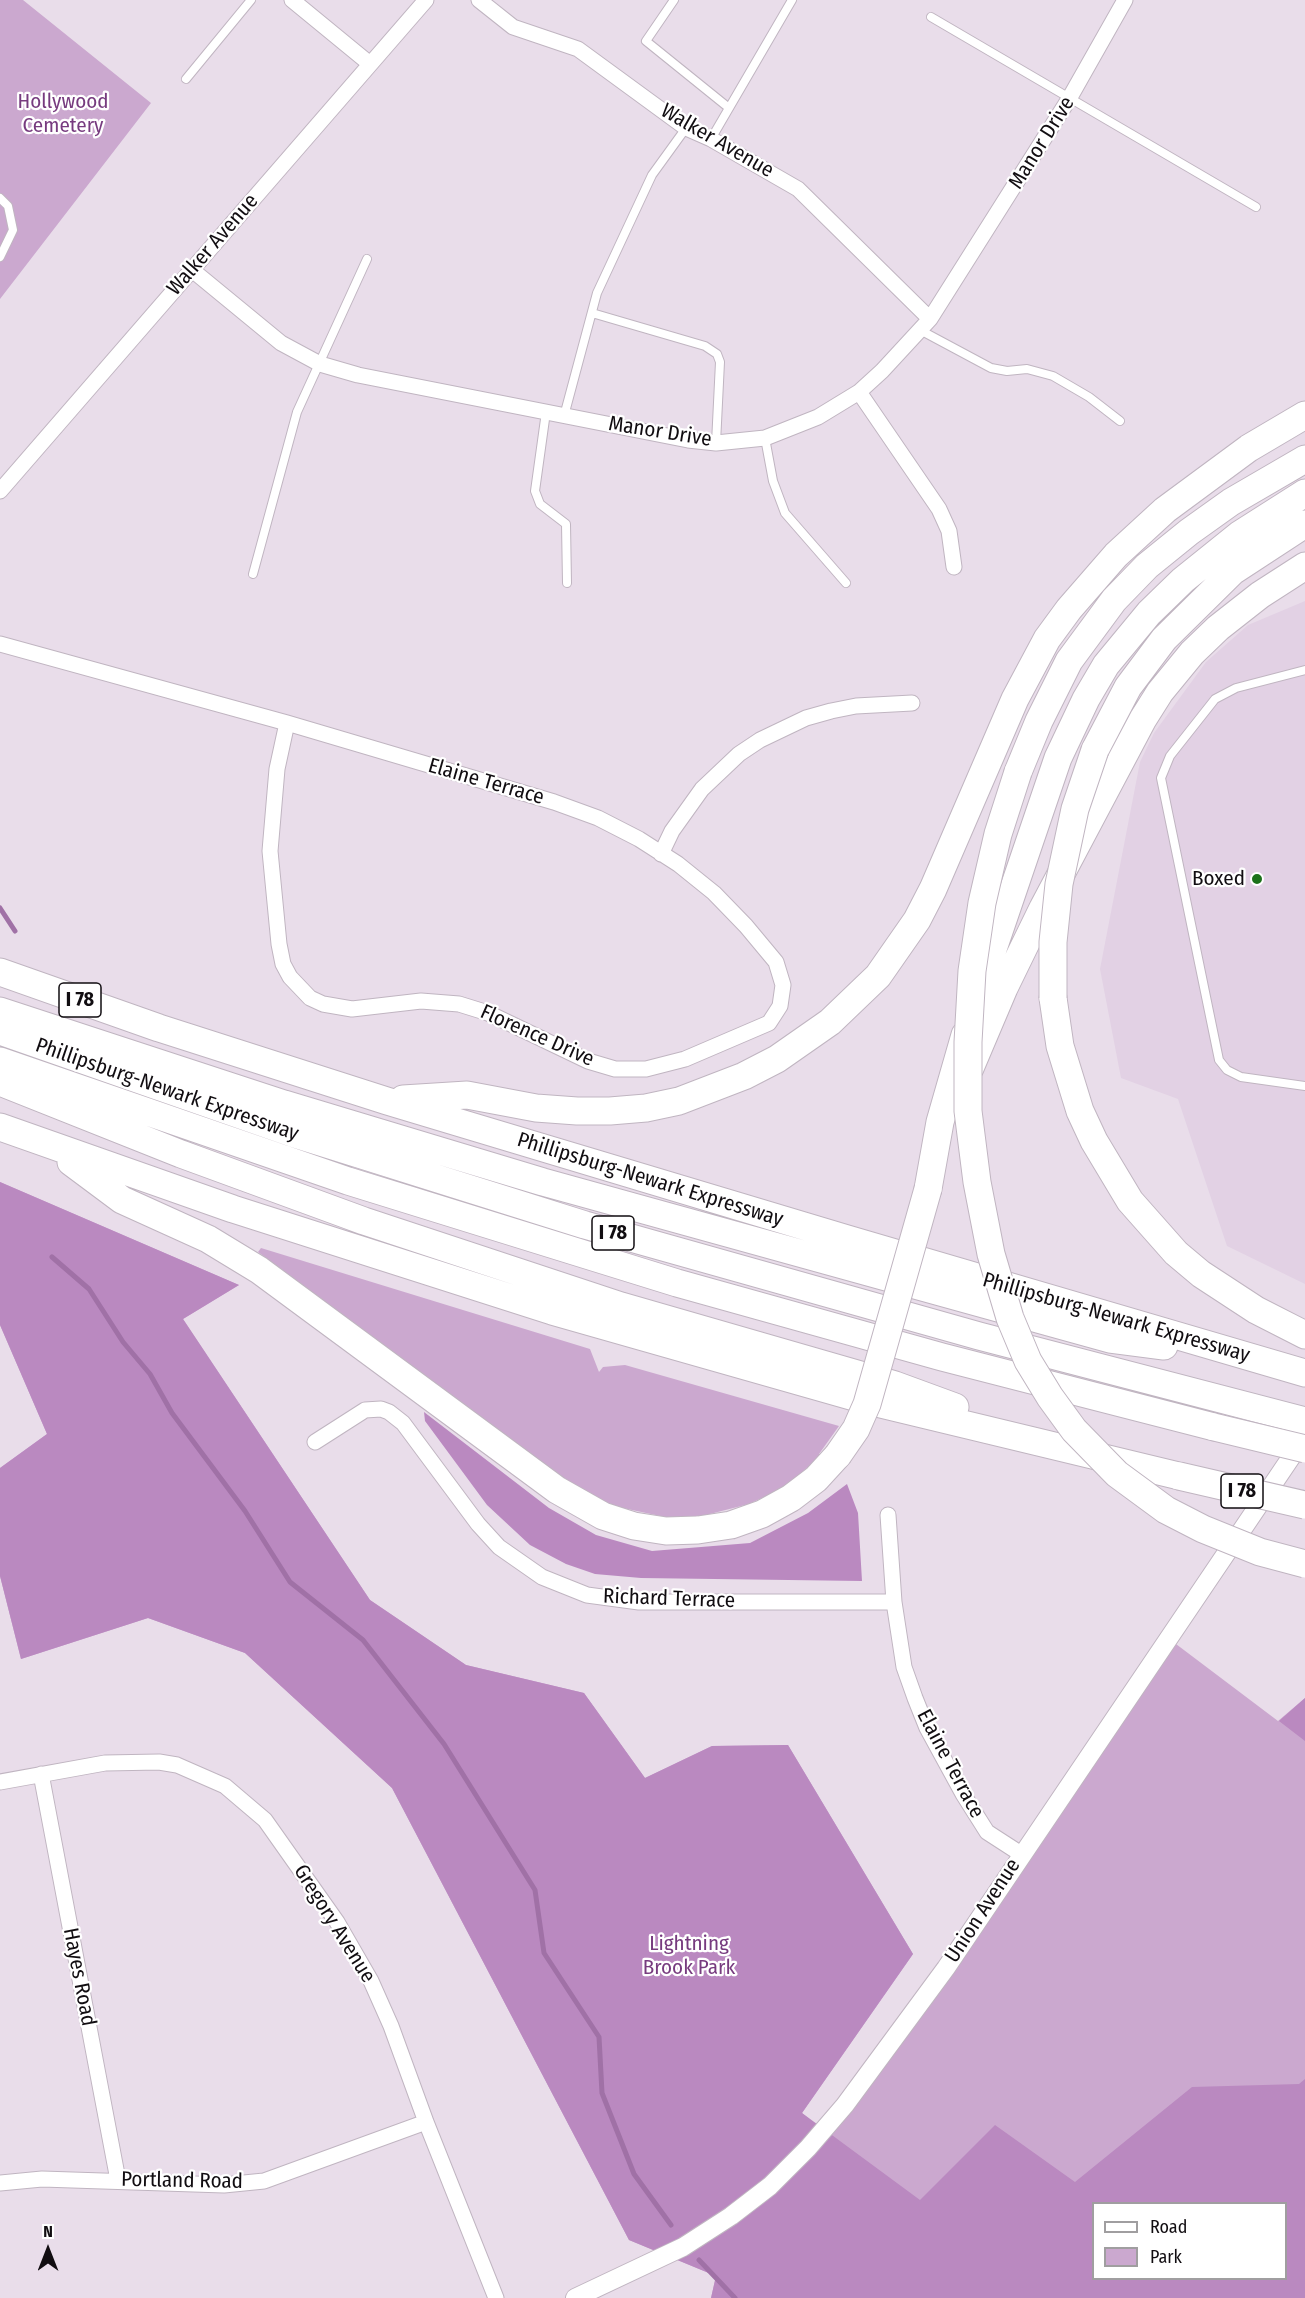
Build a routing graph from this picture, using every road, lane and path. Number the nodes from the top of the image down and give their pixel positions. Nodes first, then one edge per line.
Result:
1 (251, 0) edge
2 (292, 0) edge
3 (426, 0) edge
4 (479, 0) edge
5 (674, 0) edge
6 (792, 0) edge
7 (1125, 0) edge
8 (931, 17) dead end
9 (370, 64) junction
10 (186, 79) dead end
11 (1069, 99) junction
12 (729, 108) junction
13 (686, 128) junction
14 (711, 139) junction
15 (0, 198) edge
16 (1256, 207) dead end
17 (0, 257) edge
18 (367, 259) dead end
19 (191, 269) junction
20 (592, 313) junction
21 (925, 325) junction
22 (320, 364) junction
23 (859, 392) junction
24 (546, 412) junction
25 (1305, 415) edge
26 (564, 416) junction
27 (1120, 421) dead end
28 (765, 438) junction
29 (716, 443) junction
30 (1305, 459) edge
31 (0, 491) edge
32 (1305, 494) edge
33 (1305, 524) edge
34 (1305, 540) edge
35 (1305, 566) edge
36 (954, 567) dead end
37 (253, 574) dead end
38 (567, 583) dead end
39 (846, 583) dead end
40 (1193, 610) junction
41 (0, 644) edge
42 (1305, 670) edge
43 (912, 703) dead end
44 (287, 723) junction
45 (662, 854) junction
46 (0, 972) edge
47 (0, 1011) edge
48 (0, 1031) edge
49 (686, 1059) joint
50 (0, 1061) edge
51 (0, 1082) edge
52 (1305, 1086) edge
53 (387, 1101) junction
54 (0, 1127) edge
55 (51, 1147) junction
56 (928, 1189) junction
57 (1295, 1331) edge
58 (1260, 1360) junction
59 (1305, 1373) edge
60 (1305, 1421) edge
61 (1305, 1437) edge
62 (315, 1442) dead end
63 (1305, 1449) edge
64 (1069, 1450) junction
65 (1305, 1505) edge
66 (888, 1515) dead end
67 (1305, 1564) edge
68 (894, 1602) junction
69 (40, 1774) junction
70 (0, 1782) edge
71 (1021, 1854) junction
72 (426, 2122) junction
73 (118, 2180) junction
74 (0, 2183) edge
75 (496, 2298) edge
76 (575, 2298) edge

1 - 10 lane
2 - 9 street
3 - 9 street, Walker Avenue
4 - 13 street, Walker Avenue
5 - 12 lane
6 - 12 lane
7 - 11 street, Manor Drive
8 - 11 lane
9 - 19 street, Walker Avenue
11 - 16 lane
11 - 21 street, Manor Drive
12 - 14 lane
13 - 14 street, Walker Avenue
13 - 20 lane
14 - 21 street, Walker Avenue
15 - 17 lane
18 - 22 lane
19 - 22 street, Manor Drive
19 - 31 street, Walker Avenue
20 - 26 lane
20 - 29 lane
21 - 23 street, Manor Drive
21 - 27 lane
22 - 24 street, Manor Drive
22 - 37 lane
23 - 28 street, Manor Drive
23 - 36 street
24 - 26 street, Manor Drive
24 - 38 lane
25 - 53 highway
26 - 29 street, Manor Drive
28 - 29 street, Manor Drive
28 - 39 lane
30 - 67 highway, bridge
32 - 56 highway
33 - 40 highway
34 - 40 highway
35 - 56 highway
40 - 57 highway, bridge
41 - 44 street, Elaine Terrace
42 - 52 lane
43 - 45 street
44 - 45 street, Elaine Terrace
44 - 49 street, Florence Drive
45 - 49 street, Elaine Terrace
46 - 53 highway, Phillipsburg-Newark Expressway / I 78
47 - 58 highway
48 - 60 highway, Phillipsburg-Newark Expressway / I 78
50 - 63 highway, Phillipsburg-Newark Expressway / I 78, bridge
51 - 64 highway
53 - 58 highway, Phillipsburg-Newark Expressway / I 78
54 - 55 highway, I 78
55 - 56 highway, bridge
55 - 64 highway, I 78
58 - 59 highway, Phillipsburg-Newark Expressway / I 78
61 - 71 street, Union Avenue
62 - 68 street, Richard Terrace
64 - 65 highway, I 78, bridge
66 - 68 street, Elaine Terrace
68 - 71 street, Elaine Terrace
69 - 70 street, Gregory Avenue
69 - 72 street, Gregory Avenue
69 - 73 street, Hayes Road
71 - 76 street, Union Avenue
72 - 73 street, Portland Road
72 - 75 street, Gregory Avenue
73 - 74 street, Portland Road

